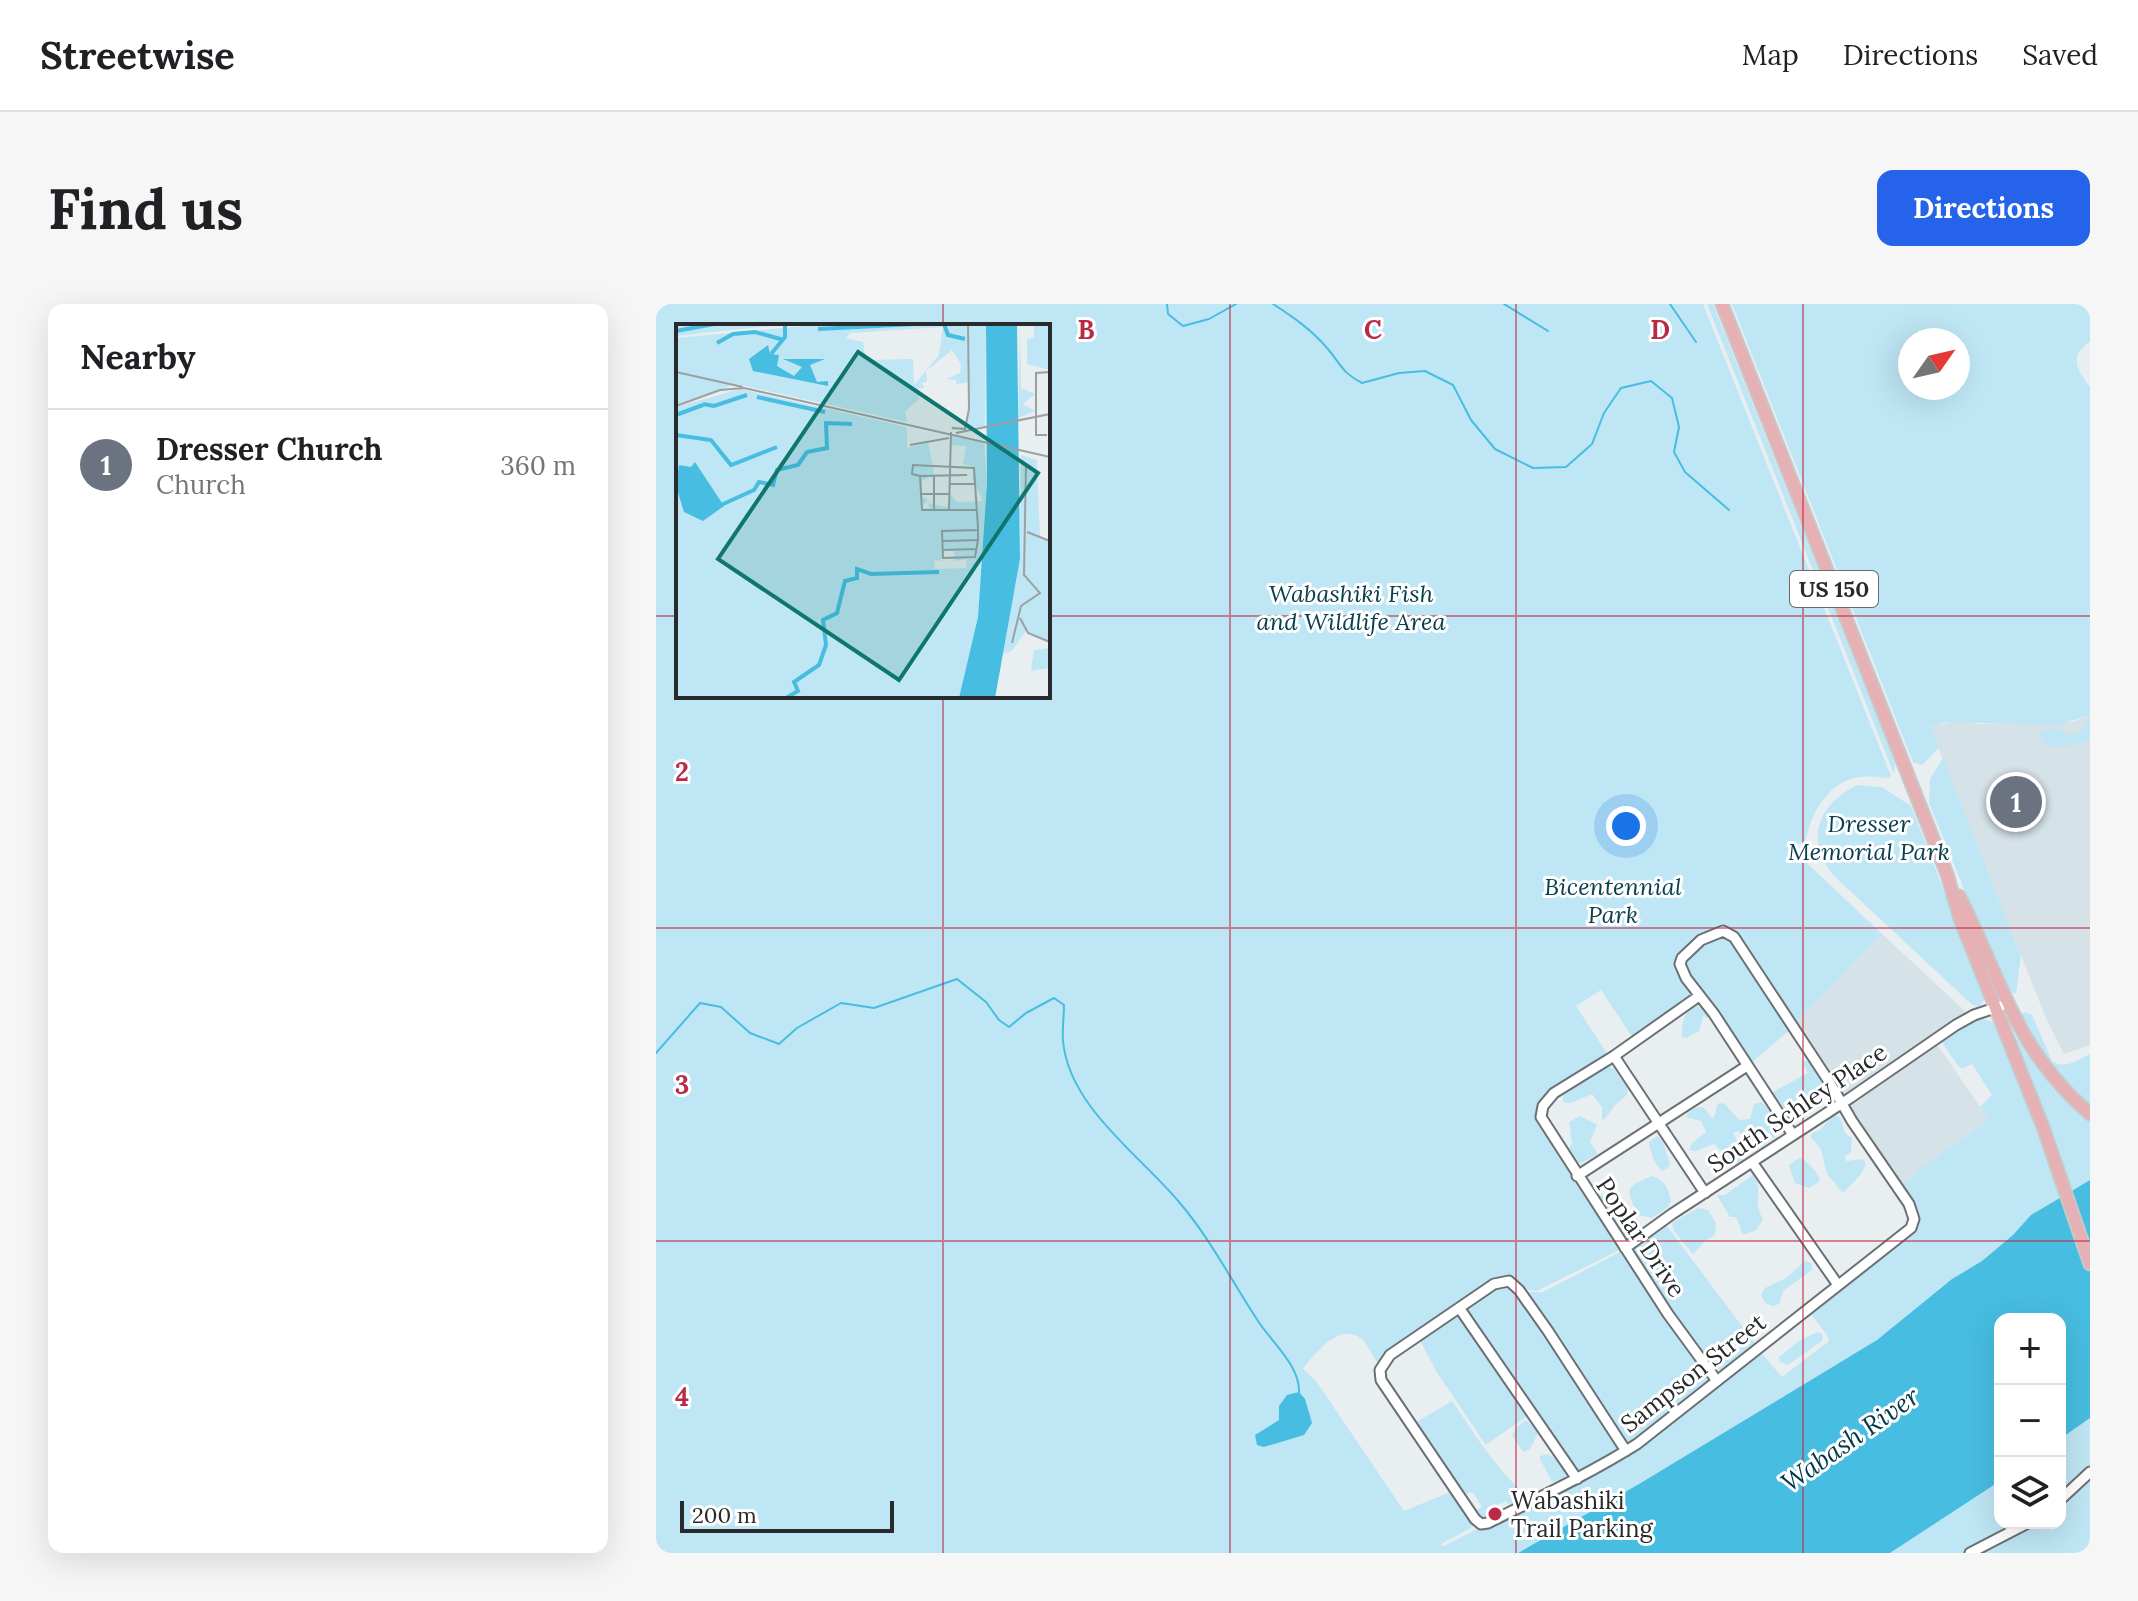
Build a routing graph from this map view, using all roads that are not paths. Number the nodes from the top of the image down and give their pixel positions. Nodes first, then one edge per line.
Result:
1 (1722, 304) edge
2 (1947, 874) junction
3 (1699, 996) junction
4 (2006, 1004) junction
5 (1994, 1008) junction
6 (1614, 1056) junction
7 (1747, 1066) junction
8 (1842, 1102) junction
9 (2085, 1110) edge
10 (1658, 1125) junction
11 (1793, 1135) junction
12 (1752, 1162) junction
13 (1577, 1176) junction
14 (1705, 1193) junction
15 (1625, 1248) junction
16 (2090, 1264) edge
17 (1838, 1285) junction
18 (1460, 1309) junction
19 (1717, 1381) junction
20 (1626, 1451) junction
21 (2090, 1472) edge
22 (1577, 1479) junction
23 (2066, 1494) edge
24 (2016, 1529) edge
25 (1970, 1553) edge

1 - 2 main road, US 150
2 - 4 main road, US 150
2 - 5 main road, US 150
3 - 6 street
3 - 7 street
3 - 8 street
4 - 5 street, South Schley Place
4 - 9 main road, US 150
5 - 8 street, South Schley Place
5 - 16 main road, US 150
6 - 10 street
6 - 13 street, Poplar Drive
7 - 10 street
7 - 11 street
8 - 11 street, South Schley Place
8 - 17 street, Sampson Street
10 - 13 street
10 - 14 street
11 - 12 street, South Schley Place
12 - 14 street, South Schley Place
12 - 17 street
13 - 15 street, Poplar Drive
14 - 15 street, South Schley Place
15 - 19 street, Poplar Drive
17 - 19 street, Sampson Street
18 - 20 street
18 - 22 street
18 - 22 street, Sampson Street
19 - 20 street, Sampson Street
20 - 22 street, Sampson Street
21 - 23 street
24 - 25 street

